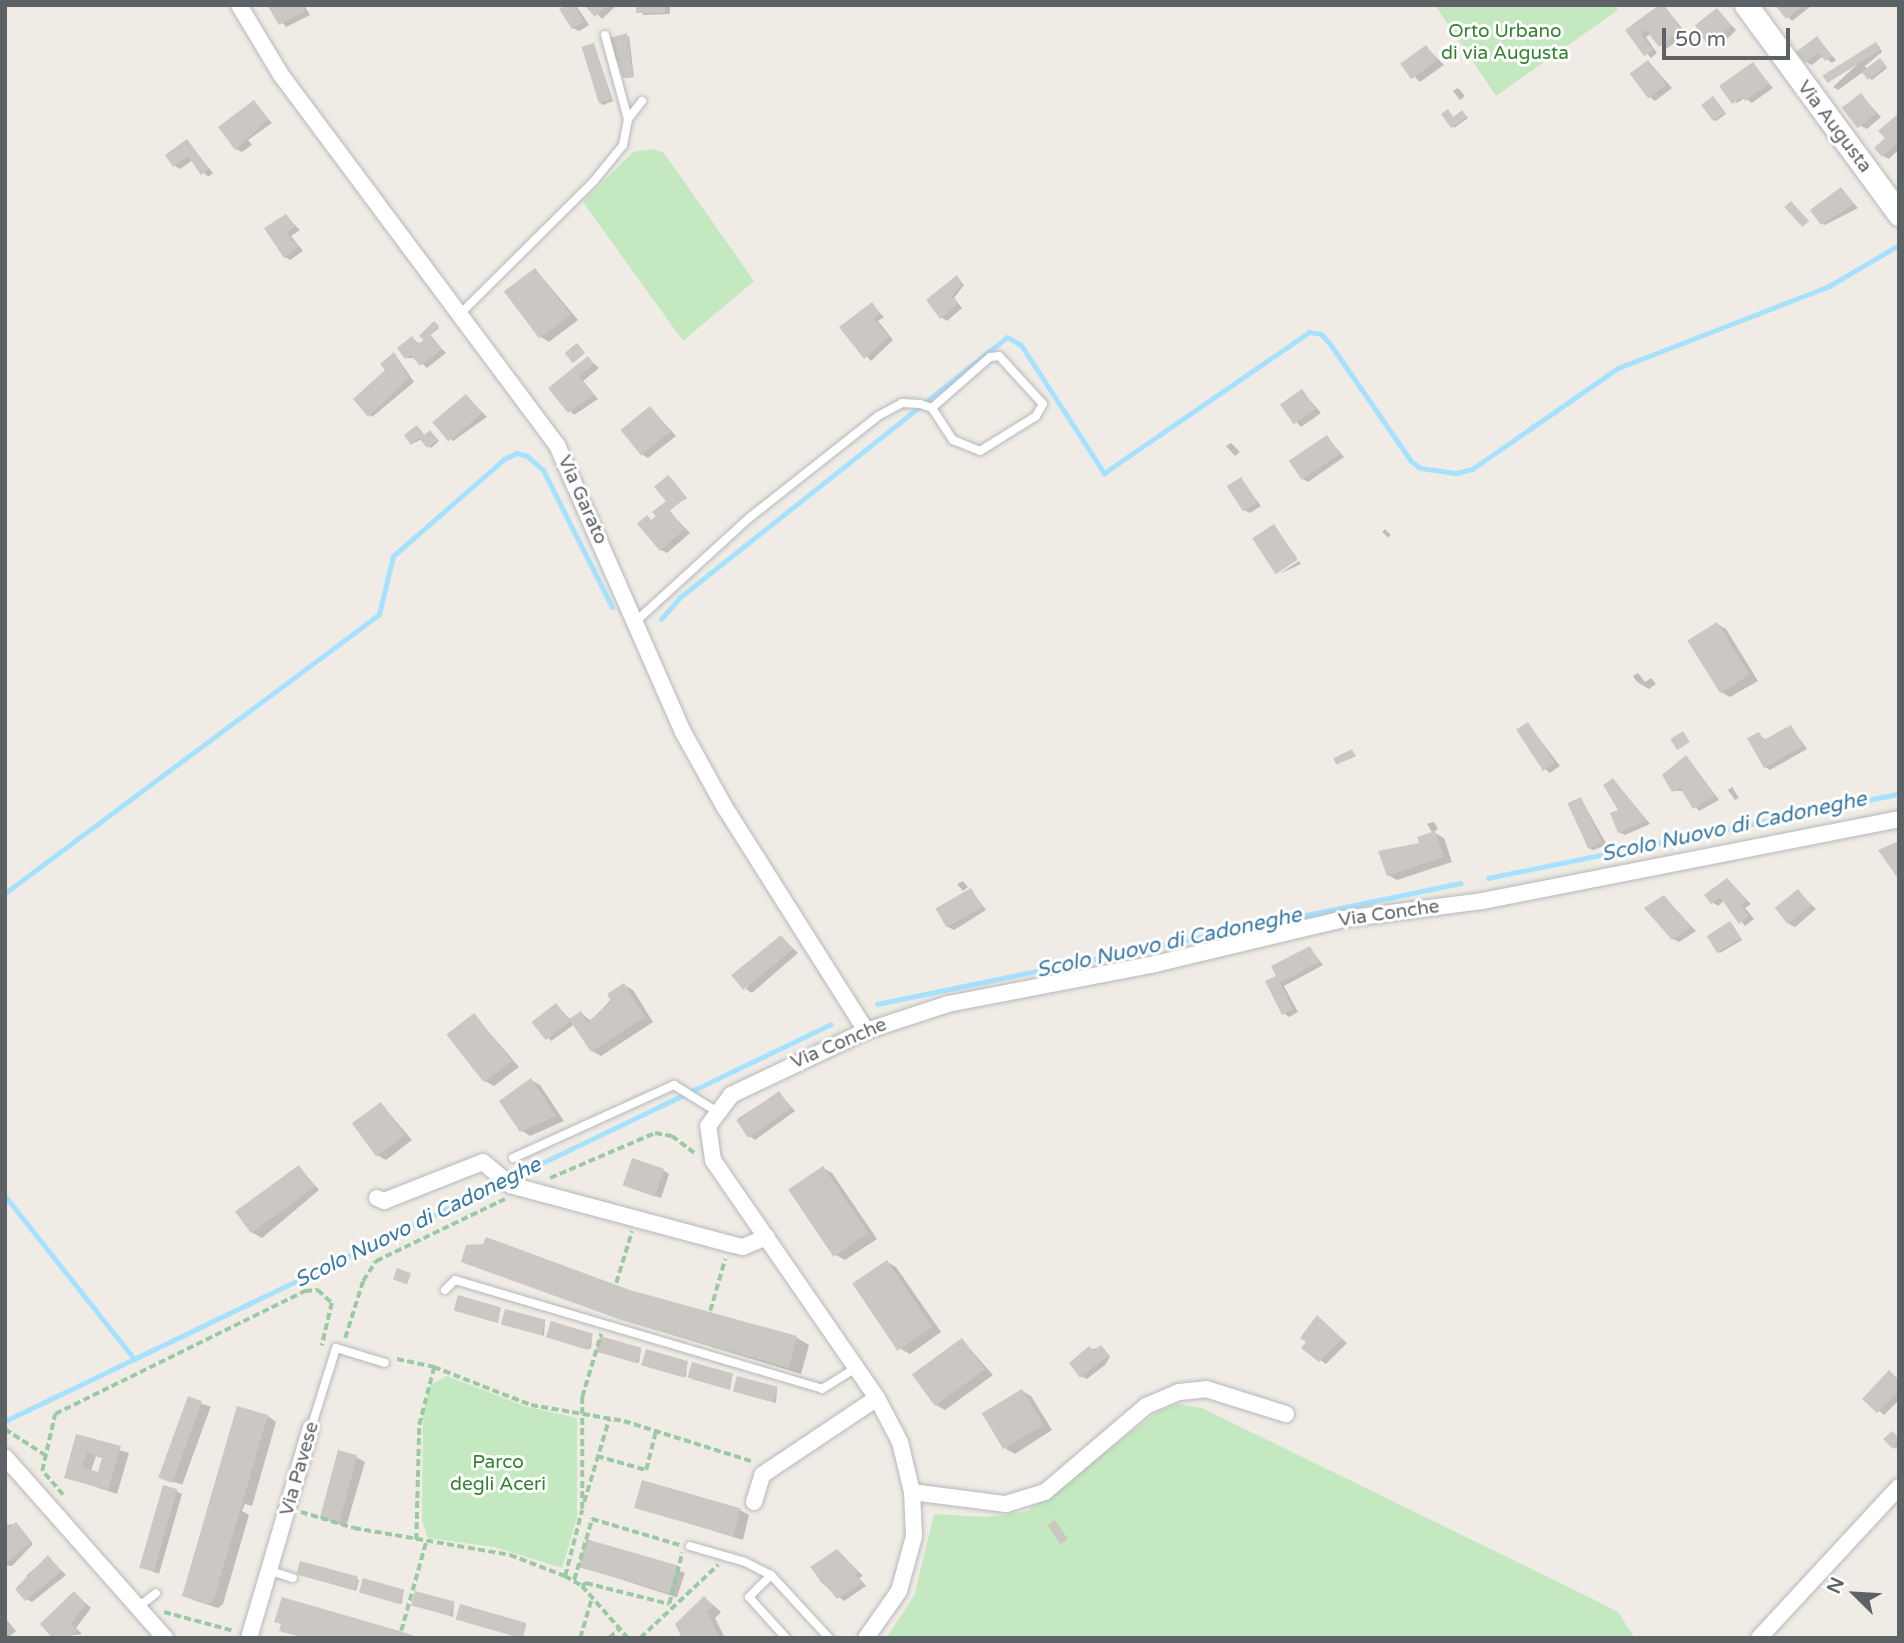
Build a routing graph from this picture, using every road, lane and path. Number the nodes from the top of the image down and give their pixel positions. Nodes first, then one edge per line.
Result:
1 (239, 5) edge
2 (1746, 5) edge
3 (605, 35) dead end
4 (642, 101) dead end
5 (628, 119) junction
6 (1899, 214) edge
7 (461, 313) junction
8 (932, 408) junction
9 (635, 622) junction
10 (1899, 819) edge
11 (866, 1031) junction
12 (716, 1111) junction
13 (513, 1158) dead end
14 (377, 1198) dead end
15 (636, 1218) junction
16 (766, 1237) junction
17 (730, 1244) junction
18 (616, 1283) dead end
19 (445, 1290) dead end
20 (710, 1311) dead end
21 (604, 1324) junction
22 (326, 1333) dead end
23 (385, 1363) joint
24 (434, 1367) junction
25 (856, 1368) junction
26 (877, 1398) junction
27 (580, 1414) junction
28 (1286, 1414) dead end
29 (609, 1419) junction
30 (311, 1428) joint
31 (5, 1429) edge
32 (656, 1430) junction
33 (46, 1455) junction
34 (5, 1457) edge
35 (597, 1457) junction
36 (773, 1468) junction
37 (1899, 1487) edge
38 (912, 1492) junction
39 (69, 1502) dead end
40 (754, 1502) dead end
41 (289, 1509) junction
42 (582, 1509) junction
43 (416, 1540) junction
44 (426, 1542) junction
45 (686, 1545) junction
46 (695, 1556) dead end
47 (707, 1559) dead end
48 (271, 1572) junction
49 (771, 1575) junction
50 (565, 1576) junction
51 (293, 1578) dead end
52 (574, 1580) junction
53 (582, 1586) junction
54 (154, 1595) joint
55 (592, 1597) junction
56 (671, 1606) junction
57 (137, 1608) junction
58 (619, 1629) junction
59 (401, 1631) dead end
60 (250, 1637) edge
61 (165, 1638) edge
62 (580, 1638) edge
63 (609, 1638) edge
64 (628, 1638) edge
65 (640, 1638) edge
66 (786, 1638) edge
67 (829, 1638) edge
68 (866, 1638) edge
69 (1759, 1638) edge

1 - 7 street, Via Garato
2 - 6 street, Via Augusta
3 - 5 lane
4 - 5 lane
5 - 7 lane
7 - 9 street, Via Garato
8 - 8 lane
8 - 9 lane
9 - 11 street, Via Garato
10 - 11 street, Via Conche
11 - 12 street, Via Conche
12 - 13 lane
12 - 16 street
14 - 15 street
15 - 17 street
15 - 18 path
16 - 17 street
16 - 25 street
17 - 20 path
19 - 21 lane
21 - 25 lane
21 - 27 path
22 - 33 path
23 - 24 path
23 - 30 lane, Via Pavese
24 - 27 path
24 - 43 path
25 - 26 street
26 - 36 street
26 - 38 street
27 - 29 path
27 - 42 path
28 - 38 street
29 - 32 path
29 - 35 path
30 - 41 street, Via Pavese
31 - 33 path
32 - 35 path
32 - 36 path
33 - 39 path
34 - 57 street
35 - 42 path
36 - 40 street
37 - 69 street
38 - 68 street
41 - 43 path
41 - 48 street, Via Pavese
42 - 50 path
43 - 44 path
44 - 50 path
44 - 59 path
45 - 46 path
45 - 49 lane
45 - 52 path
45 - 56 path
47 - 56 path
48 - 51 lane
48 - 60 street, Via Pavese
49 - 66 lane
49 - 67 lane
50 - 52 path
52 - 53 path
53 - 55 path
53 - 56 path
54 - 57 lane
54 - 60 path
55 - 58 path
55 - 62 path
56 - 65 path
57 - 61 street
58 - 63 path
58 - 64 path

